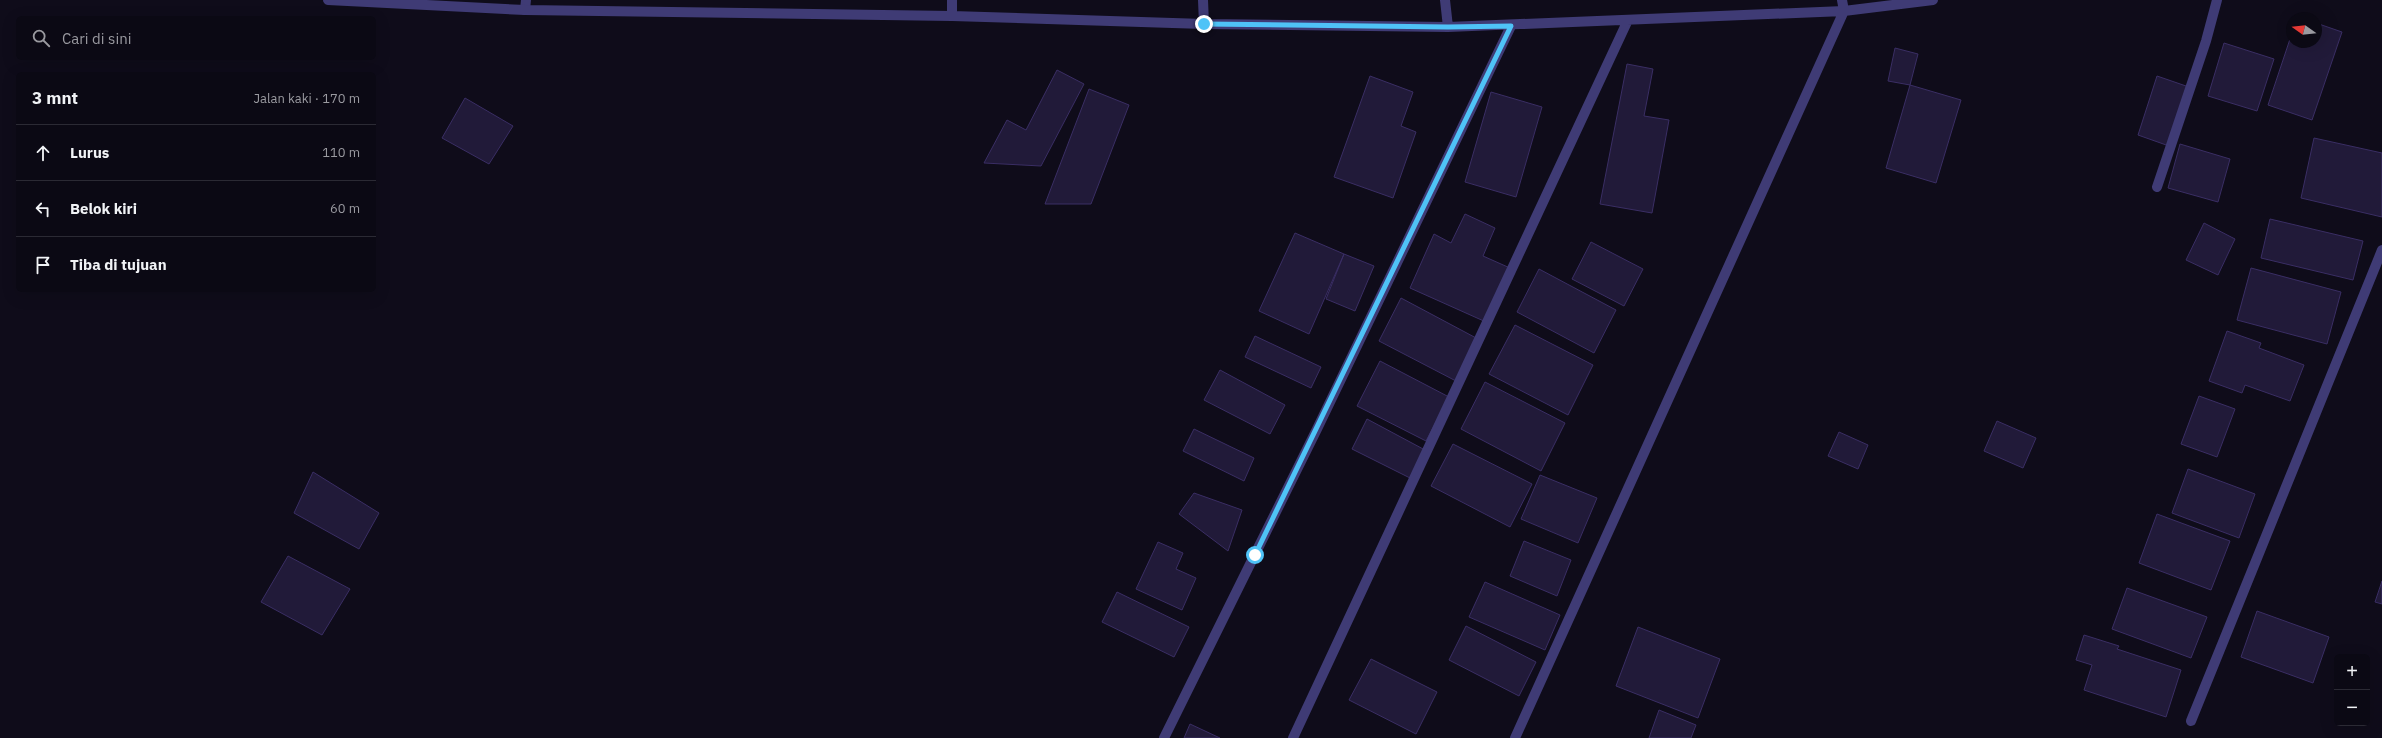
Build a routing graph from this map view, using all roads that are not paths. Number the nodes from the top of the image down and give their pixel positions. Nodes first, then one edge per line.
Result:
1 (328, 0) edge
2 (952, 0) edge
3 (1203, 0) edge
4 (1445, 0) edge
5 (1842, 0) edge
6 (1932, 0) edge
7 (2217, 0) edge
8 (525, 5) edge
9 (1844, 11) junction
10 (952, 16) junction
11 (1628, 20) junction
12 (1204, 24) junction
13 (1511, 26) junction
14 (1448, 27) junction
15 (2157, 187) dead end
16 (2382, 250) edge
17 (2191, 721) dead end
18 (1164, 738) edge
19 (1293, 738) edge
20 (1515, 738) edge

1 - 8 street
2 - 10 street
3 - 12 street
4 - 14 street
5 - 9 street
6 - 9 street
7 - 15 street
8 - 10 street
9 - 11 street
9 - 20 street
10 - 12 street
11 - 13 street
11 - 19 street
12 - 14 street
13 - 14 street
13 - 18 street
16 - 17 street

